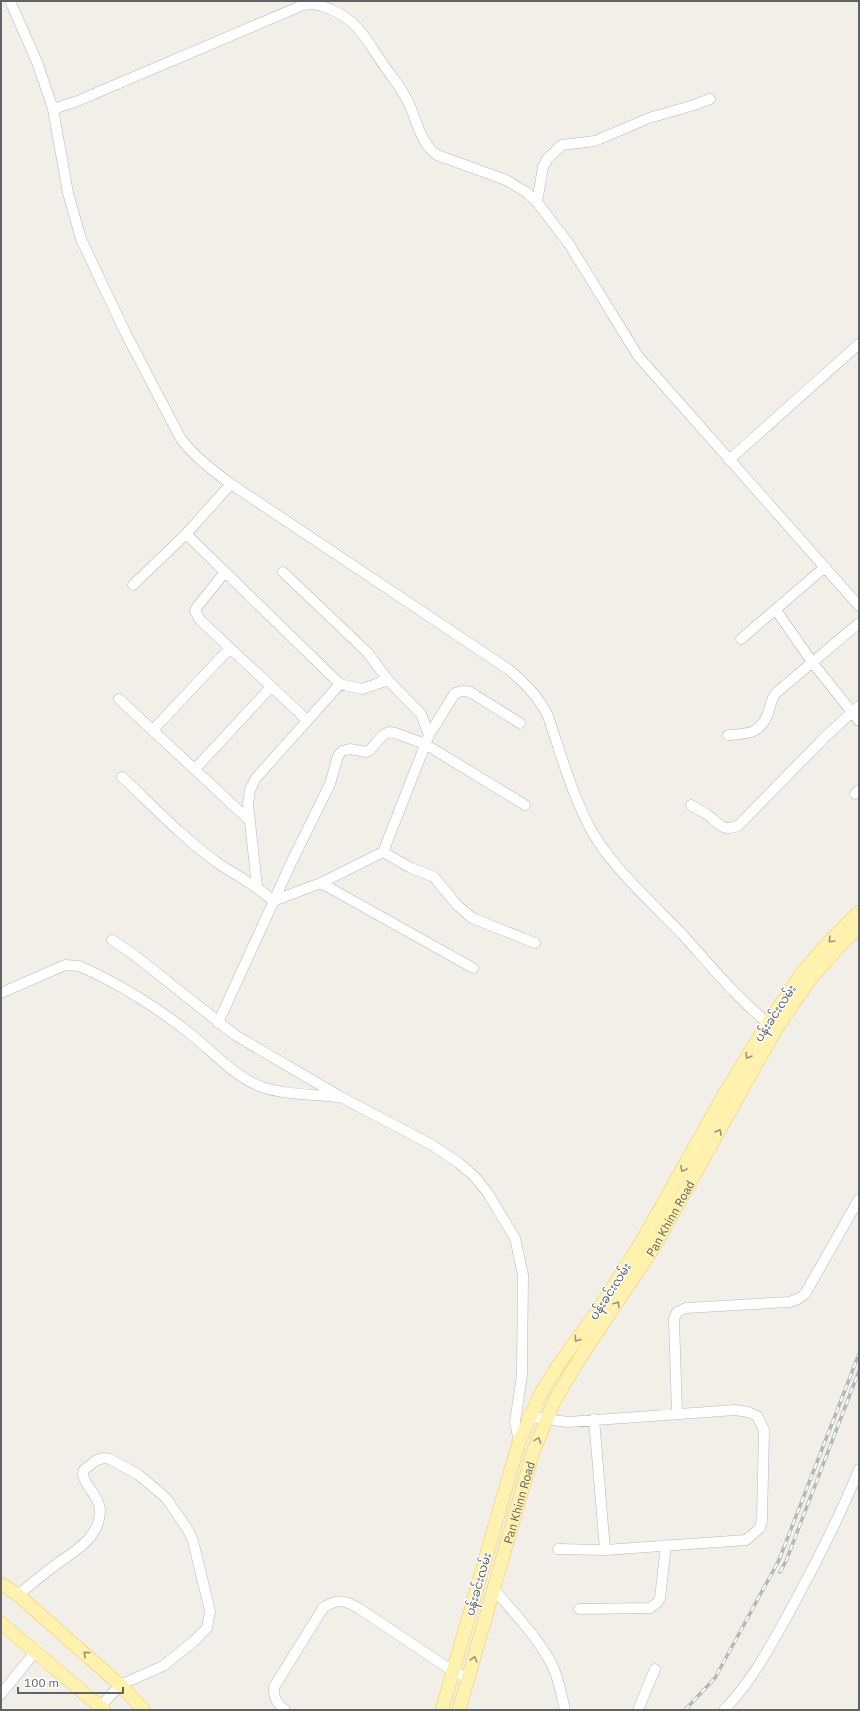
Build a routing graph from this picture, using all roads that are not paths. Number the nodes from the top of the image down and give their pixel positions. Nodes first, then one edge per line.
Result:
1 (10, 1) edge
2 (710, 98) dead end
3 (53, 109) junction
4 (540, 179) junction
5 (526, 192) junction
6 (537, 202) junction
7 (859, 344) edge
8 (729, 460) junction
9 (231, 484) junction
10 (186, 534) junction
11 (825, 567) junction
12 (225, 572) junction
13 (283, 572) dead end
14 (133, 585) dead end
15 (859, 606) edge
16 (776, 610) junction
17 (859, 624) edge
18 (741, 640) dead end
19 (230, 648) junction
20 (812, 662) junction
21 (388, 680) junction
22 (340, 684) junction
23 (270, 688) junction
24 (120, 699) dead end
25 (855, 709) edge
26 (307, 720) junction
27 (859, 721) edge
28 (520, 723) dead end
29 (153, 730) junction
30 (728, 736) dead end
31 (427, 740) junction
32 (195, 769) junction
33 (122, 777) dead end
34 (525, 805) dead end
35 (691, 805) dead end
36 (248, 819) junction
37 (383, 852) junction
38 (320, 883) junction
39 (257, 886) junction
40 (273, 901) junction
41 (859, 912) edge
42 (859, 927) edge
43 (112, 940) dead end
44 (535, 943) dead end
45 (473, 968) dead end
46 (1, 993) edge
47 (218, 1023) junction
48 (772, 1026) junction
49 (341, 1097) junction
50 (859, 1199) edge
51 (677, 1413) junction
52 (530, 1417) junction
53 (594, 1419) junction
54 (545, 1420) junction
55 (519, 1442) junction
56 (859, 1469) edge
57 (856, 1484) edge
58 (666, 1545) junction
59 (558, 1550) dead end
60 (605, 1550) junction
61 (1, 1584) edge
62 (493, 1588) junction
63 (18, 1595) junction
64 (579, 1609) dead end
65 (1, 1623) edge
66 (35, 1652) junction
67 (655, 1669) dead end
68 (454, 1672) junction
69 (469, 1678) junction
70 (120, 1685) junction
71 (1, 1694) edge
72 (102, 1708) edge
73 (144, 1710) edge
74 (285, 1710) edge
75 (442, 1710) edge
76 (460, 1710) edge
77 (564, 1710) edge
78 (638, 1710) edge
79 (724, 1710) edge

1 - 3 street
2 - 4 street
3 - 5 street
3 - 9 street
4 - 5 street
4 - 6 street
5 - 6 street
6 - 8 street
7 - 8 street
8 - 11 street
9 - 10 street
9 - 48 street
10 - 12 street
10 - 14 street
11 - 15 street
11 - 16 street
12 - 19 street
12 - 22 street
13 - 21 street
16 - 18 street
16 - 20 street
17 - 20 street
19 - 23 street
19 - 29 street
20 - 25 street
20 - 30 street
21 - 22 street
21 - 31 street
22 - 26 street
23 - 26 street
23 - 32 street
24 - 29 street
25 - 27 street
25 - 35 street
26 - 36 street
28 - 31 street
29 - 32 street
31 - 34 street
31 - 37 street
31 - 40 street
32 - 36 street
33 - 39 street
36 - 39 street
37 - 38 street
37 - 44 street
38 - 40 street
38 - 45 street
39 - 40 street
40 - 47 street
41 -> 48 main road, ပန်းခင်းလမ်း
42 - 48 main road, Pan Khinn Road
43 - 47 street
46 - 49 street
47 - 49 street
48 -> 52 main road, ပန်းခင်းလမ်း
54 -> 48 main road, Pan Khinn Road
49 - 55 street
50 - 51 street
51 - 53 street
51 - 58 street
52 - 54 street
52 - 55 main road, ပန်းခင်းလမ်း
53 - 54 street
53 - 60 street
62 -> 54 main road, Pan Khinn Road
55 - 68 main road, ပန်းခင်းလမ်း
56 - 57 street
57 - 79 street
58 - 60 street
58 - 64 street
59 - 60 street
61 - 63 main road
69 -> 62 main road, Pan Khinn Road
62 - 77 street
70 -> 63 main road
63 - 70 street
65 - 66 main road
66 - 71 street
66 - 72 main road
67 - 78 street
68 - 69 street
68 - 74 street
68 - 75 main road, ပန်းခင်းလမ်း
69 - 76 main road, Pan Khinn Road
70 - 72 street
70 - 73 main road

